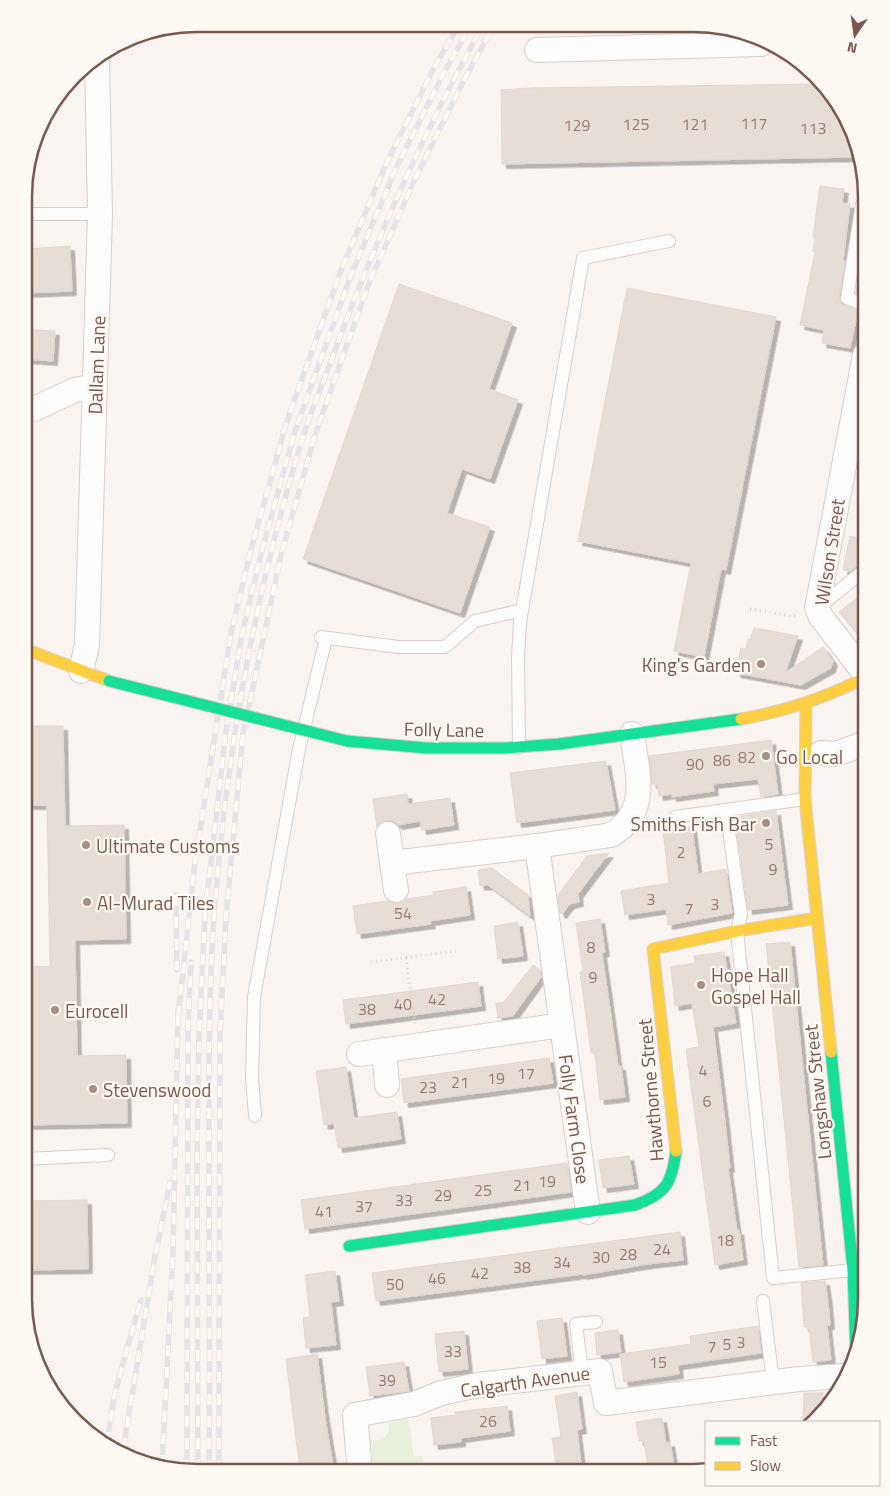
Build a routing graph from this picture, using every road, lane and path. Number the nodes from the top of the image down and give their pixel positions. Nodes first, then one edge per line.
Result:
1 (754, 44) edge
2 (537, 50) dead end
3 (97, 67) edge
4 (32, 214) edge
5 (100, 214) junction
6 (858, 229) edge
7 (669, 241) dead end
8 (858, 302) edge
9 (96, 386) junction
10 (858, 393) edge
11 (32, 409) edge
12 (858, 575) edge
13 (817, 608) junction
14 (750, 609) dead end
15 (522, 610) junction
16 (32, 652) edge
17 (858, 665) edge
18 (81, 671) junction
19 (858, 681) edge
20 (806, 706) junction
21 (632, 734) junction
22 (858, 745) edge
23 (519, 747) junction
24 (822, 753) dead end
25 (805, 799) junction
26 (726, 810) junction
27 (674, 818) dead end
28 (388, 834) dead end
29 (537, 846) junction
30 (392, 863) junction
31 (396, 890) dead end
32 (817, 918) junction
33 (737, 931) junction
34 (456, 951) dead end
35 (406, 958) junction
36 (371, 962) dead end
37 (562, 1025) junction
38 (418, 1046) junction
39 (384, 1050) junction
40 (359, 1054) dead end
41 (388, 1085) dead end
42 (255, 1116) dead end
43 (108, 1155) dead end
44 (32, 1159) edge
45 (588, 1212) junction
46 (349, 1246) dead end
47 (857, 1246) edge
48 (857, 1270) edge
49 (763, 1301) dead end
50 (596, 1322) dead end
51 (582, 1373) junction
52 (837, 1376) edge
53 (773, 1382) junction
54 (360, 1464) edge

1 - 2 street
3 - 5 street, Dallam Lane
4 - 5 lane
5 - 9 street, Dallam Lane
6 - 8 lane
7 - 15 lane
9 - 11 street
9 - 18 street, Dallam Lane
10 - 13 street, Wilson Street
12 - 13 lane
13 - 14 path
13 - 17 street, Wilson Street
15 - 23 lane
15 - 42 lane
16 - 18 street, Folly Lane
18 - 23 street, Folly Lane, bridge
19 - 20 street, Folly Lane
20 - 21 street, Folly Lane
20 - 25 street, Longshaw Street
21 - 23 street, Folly Lane
21 - 29 street
22 - 24 street
25 - 26 lane
25 - 32 street, Longshaw Street
26 - 27 lane
26 - 33 lane
28 - 30 street
29 - 30 street
29 - 37 street, Folly Farm Close
30 - 31 street
32 - 33 street, Hawthorne Street
32 - 47 street, Longshaw Street
33 - 45 street, Hawthorne Street
33 - 48 lane
34 - 35 path
35 - 36 path
35 - 38 path
37 - 38 street
37 - 45 street, Folly Farm Close
38 - 39 street
39 - 40 street
39 - 41 street
43 - 44 lane
45 - 46 street, Hawthorne Street
49 - 53 lane
50 - 51 lane
51 - 53 street, Calgarth Avenue
51 - 54 street, Calgarth Avenue
52 - 53 street, Calgarth Avenue

